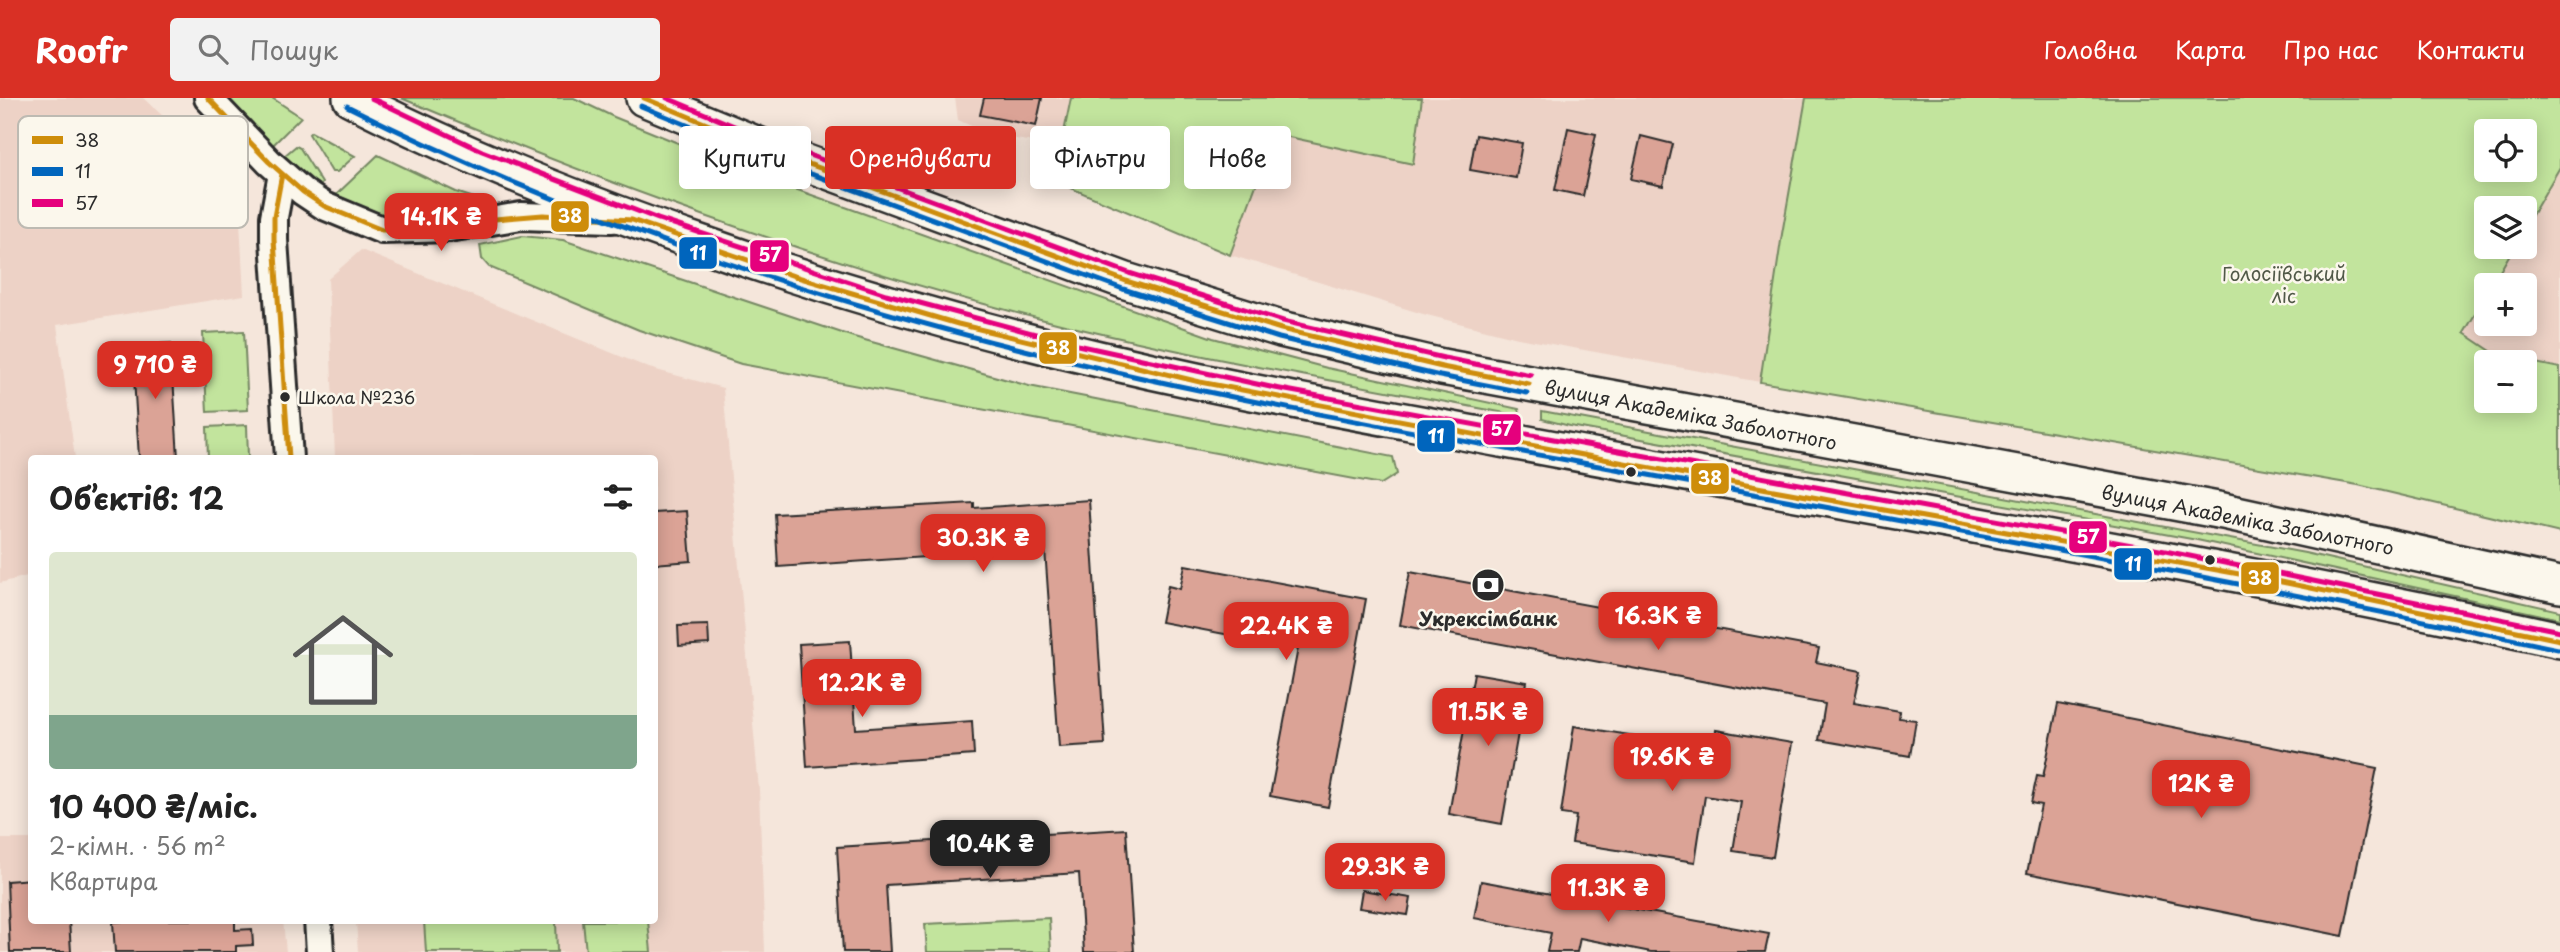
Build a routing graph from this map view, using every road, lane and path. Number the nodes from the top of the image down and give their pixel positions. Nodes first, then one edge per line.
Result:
1 (208, 98) edge
2 (351, 98) edge
3 (644, 98) edge
4 (226, 116) edge
5 (248, 139) edge
6 (282, 174) junction
7 (632, 220) junction
8 (289, 455) edge
9 (2560, 585) edge
10 (2560, 640) edge
11 (318, 924) edge
12 (320, 952) edge

1 - 4 street
2 - 7 highway
3 - 9 highway, вулиця Академіка Заболотного
5 - 6 street
6 - 7 street
6 - 8 street
7 - 10 highway
11 - 12 street

